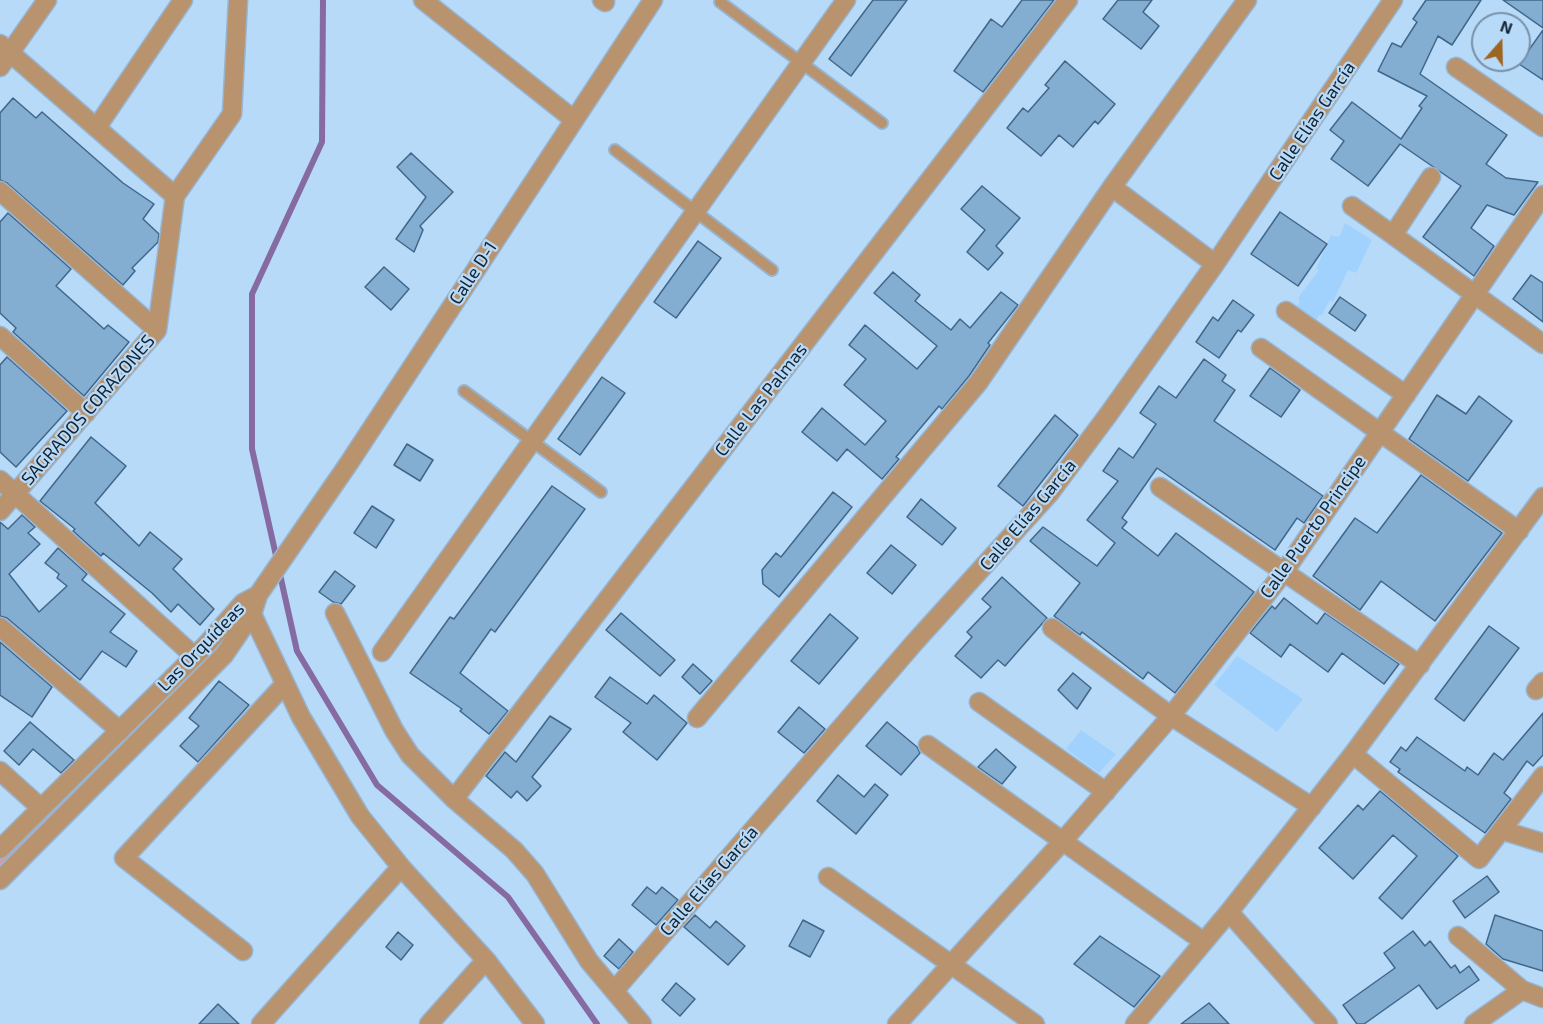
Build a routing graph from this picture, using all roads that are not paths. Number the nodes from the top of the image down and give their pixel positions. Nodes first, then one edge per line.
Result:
1 (47, 0) edge
2 (183, 0) edge
3 (238, 0) edge
4 (423, 0) edge
5 (653, 0) edge
6 (846, 0) edge
7 (1068, 0) edge
8 (1246, 0) edge
9 (1393, 0) edge
10 (720, 2) dead end
11 (4, 55) edge
12 (801, 62) junction
13 (1456, 68) dead end
14 (573, 119) junction
15 (882, 123) dead end
16 (1543, 127) edge
17 (97, 128) junction
18 (615, 150) dead end
19 (1431, 177) dead end
20 (1112, 187) junction
21 (0, 191) edge
22 (1543, 195) edge
23 (176, 196) junction
24 (1352, 206) dead end
25 (694, 210) junction
26 (1393, 235) junction
27 (1215, 264) junction
28 (772, 270) dead end
29 (1476, 296) junction
30 (1286, 311) dead end
31 (157, 330) junction
32 (0, 336) edge
33 (1543, 344) edge
34 (1261, 348) dead end
35 (464, 392) dead end
36 (1406, 395) junction
37 (86, 413) junction
38 (1380, 432) junction
39 (533, 440) junction
40 (0, 480) edge
41 (1160, 488) dead end
42 (601, 492) dead end
43 (15, 494) junction
44 (1543, 497) edge
45 (0, 511) edge
46 (1518, 531) junction
47 (1284, 572) junction
48 (258, 595) junction
49 (335, 613) dead end
50 (252, 614) junction
51 (0, 627) edge
52 (1052, 628) dead end
53 (382, 652) dead end
54 (194, 656) junction
55 (1420, 665) junction
56 (284, 685) junction
57 (979, 702) dead end
58 (1171, 716) junction
59 (697, 718) dead end
60 (120, 731) junction
61 (928, 745) dead end
62 (1353, 754) junction
63 (0, 771) edge
64 (1543, 776) edge
65 (1106, 792) junction
66 (453, 799) junction
67 (1312, 807) junction
68 (41, 808) junction
69 (1501, 830) junction
70 (1062, 842) junction
71 (1543, 843) edge
72 (0, 849) edge
73 (401, 867) junction
74 (828, 877) dead end
75 (0, 880) edge
76 (1228, 912) junction
77 (1458, 936) dead end
78 (1204, 942) junction
79 (243, 951) dead end
80 (486, 960) junction
81 (951, 964) junction
82 (1522, 990) junction
83 (614, 991) junction
84 (1543, 998) edge
85 (261, 1024) edge
86 (429, 1024) edge
87 (535, 1024) edge
88 (642, 1024) edge
89 (897, 1024) edge
90 (1035, 1024) edge
91 (1135, 1024) edge
92 (1329, 1024) edge
93 (1474, 1024) edge

1 - 11 street
2 - 17 street
3 - 23 street
4 - 14 street
5 - 14 street, Calle D-1
6 - 12 street
7 - 66 street, Calle Las Palmas
8 - 20 street
9 - 27 street, Calle Elías García
10 - 12 lane
11 - 17 street
12 - 15 lane
12 - 25 street
13 - 16 street
14 - 48 street, Calle D-1
17 - 23 street
18 - 25 lane
19 - 26 street
20 - 27 street
20 - 59 street
21 - 31 street
22 - 29 street, Calle Puerto Principe
23 - 31 street, SAGRADOS CORAZONES
24 - 26 street
25 - 28 lane
25 - 39 street
26 - 29 street
27 - 83 street, Calle Elías García
29 - 33 street
29 - 36 street, Calle Puerto Principe
30 - 36 street
31 - 37 street, SAGRADOS CORAZONES
32 - 37 street
34 - 38 street
35 - 39 lane
36 - 38 street, Calle Puerto Principe
37 - 43 street, SAGRADOS CORAZONES
38 - 46 street
38 - 47 street, Calle Puerto Principe
39 - 42 lane
39 - 53 street
40 - 43 street
41 - 47 street
43 - 45 street, SAGRADOS CORAZONES
43 - 54 street
44 - 46 street
46 - 55 street
47 - 55 street
47 - 58 street, Calle Puerto Principe
48 - 50 street, Las Orquídeas
48 - 54 street, Las Orquídeas
49 - 66 street
50 - 56 street
50 - 75 street, Las Orquídeas
51 - 60 street
52 - 58 street
54 - 60 street, Las Orquídeas
55 - 62 street
56 - 73 street
56 - 79 street
57 - 65 street
58 - 65 street, Calle Puerto Principe
58 - 67 street
60 - 68 street, Las Orquídeas
61 - 70 street
62 - 67 street
62 - 69 street
63 - 68 street
64 - 69 street
65 - 70 street, Calle Puerto Principe
66 - 83 street
67 - 76 street
68 - 72 street, Las Orquídeas
69 - 71 street
70 - 78 street
70 - 81 street, Calle Puerto Principe
73 - 80 street
73 - 85 street
74 - 81 street
76 - 78 street
76 - 92 street
77 - 82 street
78 - 91 street
80 - 86 street
80 - 87 street
81 - 89 street, Calle Puerto Principe
81 - 90 street
82 - 84 street
82 - 93 street
83 - 88 street

